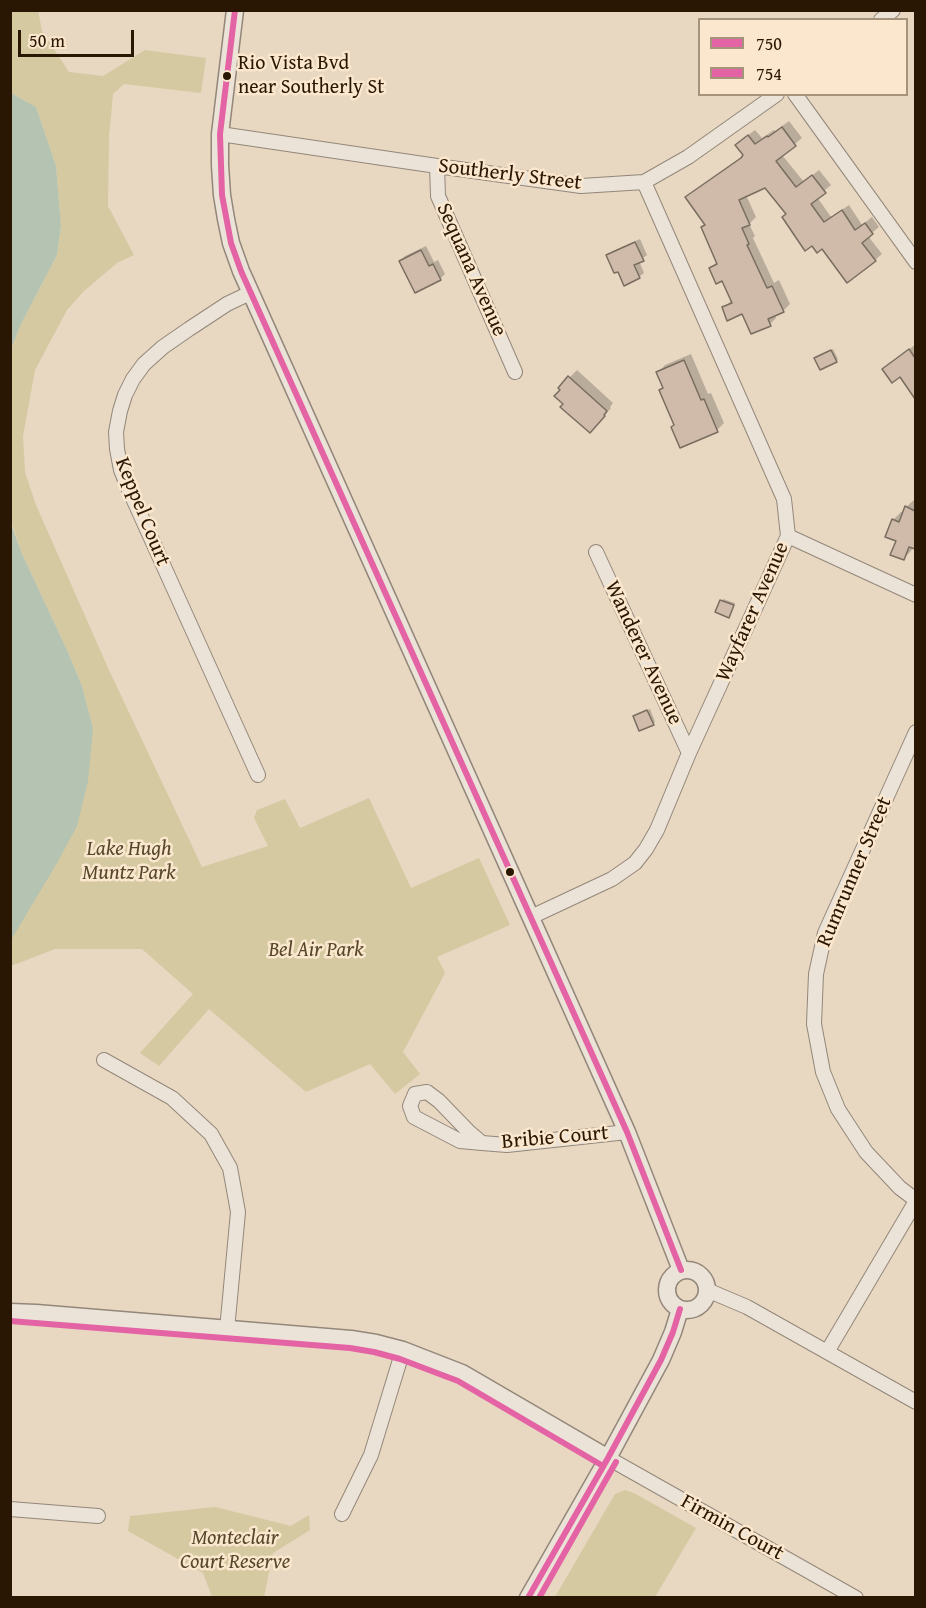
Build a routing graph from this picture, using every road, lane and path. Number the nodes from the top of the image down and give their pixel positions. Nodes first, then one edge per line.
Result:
1 (235, 10) edge
2 (774, 96) edge
3 (796, 96) edge
4 (220, 134) junction
5 (437, 166) junction
6 (644, 182) junction
7 (915, 262) edge
8 (249, 293) junction
9 (515, 372) dead end
10 (788, 536) junction
11 (596, 552) dead end
12 (915, 596) edge
13 (915, 732) edge
14 (690, 753) junction
15 (258, 775) dead end
16 (531, 916) junction
17 (104, 1060) dead end
18 (627, 1132) junction
19 (482, 1143) junction
20 (915, 1200) edge
21 (681, 1270) junction
22 (707, 1290) junction
23 (680, 1309) junction
24 (10, 1312) edge
25 (227, 1330) junction
26 (403, 1350) junction
27 (827, 1352) junction
28 (915, 1402) edge
29 (608, 1458) junction
30 (10, 1509) edge
31 (342, 1514) dead end
32 (98, 1516) dead end
33 (528, 1598) edge
34 (856, 1598) edge

1 - 4 street
2 - 6 street, Southerly Street
3 - 7 street
4 - 5 street, Southerly Street
4 - 8 street
5 - 6 street, Southerly Street
5 - 9 street, Sequana Avenue
6 - 10 street, Wayfarer Avenue
8 - 15 street, Keppel Court
8 - 16 street
10 - 12 street
10 - 14 street, Wayfarer Avenue
11 - 14 street, Wanderer Avenue
13 - 20 street, Rumrunner Street
14 - 16 street, Wayfarer Avenue
16 - 18 street
17 - 25 street
18 - 19 street, Bribie Court
18 - 21 street
19 - 19 street, Bribie Court
20 - 27 street
21 - 22 street
21 - 23 street
22 - 23 street
22 - 27 street
23 - 29 street
24 - 25 street
25 - 26 street
26 - 29 street
26 - 31 street
27 - 28 street
29 - 33 street
29 - 34 street, Firmin Court
30 - 32 street

